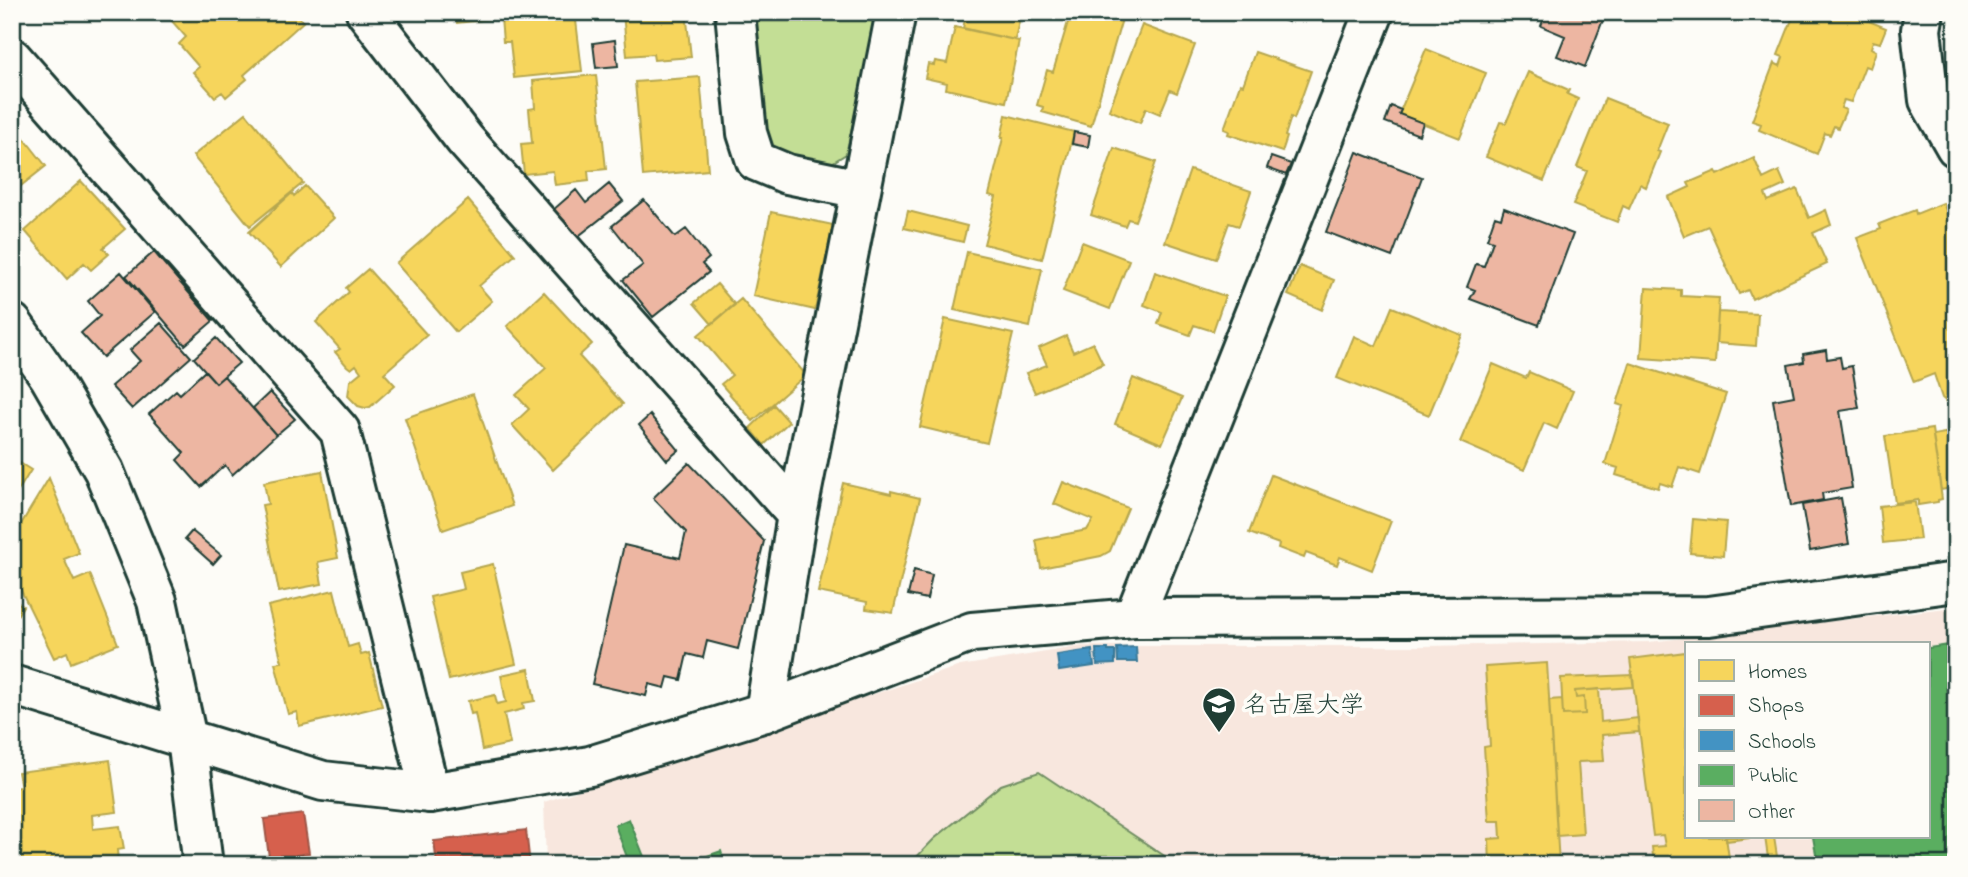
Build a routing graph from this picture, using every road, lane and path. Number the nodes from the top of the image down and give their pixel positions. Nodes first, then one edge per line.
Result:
1 (366, 12) edge
2 (735, 12) edge
3 (896, 12) edge
4 (1374, 12) edge
5 (1924, 12) edge
6 (12, 58) edge
7 (1956, 147) edge
8 (860, 189) junction
9 (12, 323) edge
10 (797, 515) junction
11 (1956, 582) edge
12 (1133, 618) junction
13 (12, 685) edge
14 (765, 712) junction
15 (187, 739) junction
16 (430, 793) junction
17 (203, 865) edge

1 - 10 street
2 - 8 street
3 - 8 street
4 - 12 street
5 - 7 street
6 - 16 street
8 - 10 street
9 - 15 street
10 - 14 street
11 - 12 street
12 - 14 street
13 - 15 street
14 - 16 street
15 - 16 street
15 - 17 street

